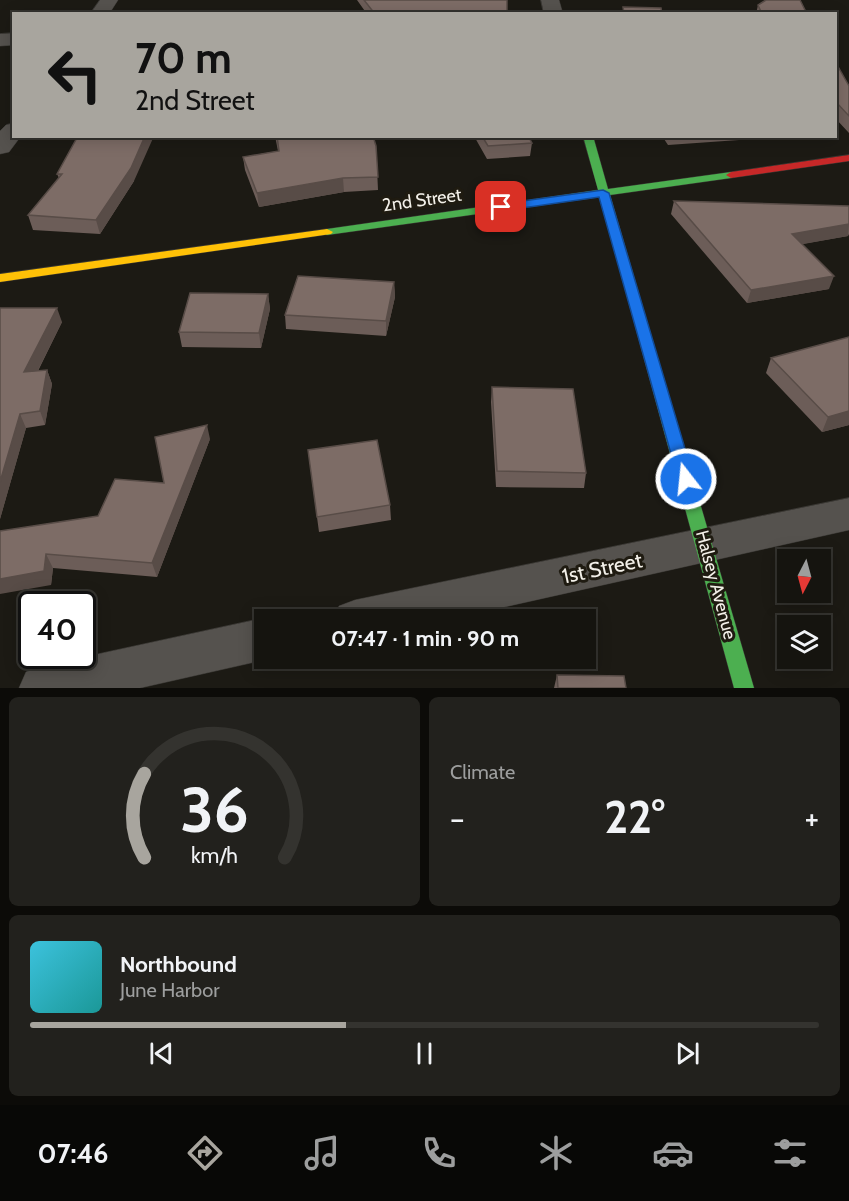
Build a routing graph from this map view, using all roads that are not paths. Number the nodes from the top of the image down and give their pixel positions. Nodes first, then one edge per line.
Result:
1 (12, 132) edge
2 (589, 138) edge
3 (0, 147) edge
4 (849, 158) edge
5 (603, 193) junction
6 (0, 278) edge
7 (849, 514) edge
8 (705, 546) junction
9 (407, 609) edge
10 (254, 641) edge
11 (43, 688) edge
12 (744, 688) edge

1 - 3 street
2 - 5 street, Halsey Avenue
4 - 5 street, 2nd Street
5 - 6 street, 2nd Street
5 - 8 street, Halsey Avenue
7 - 8 street, 1st Street
8 - 9 street, 1st Street
8 - 12 street, Halsey Avenue
10 - 11 street

